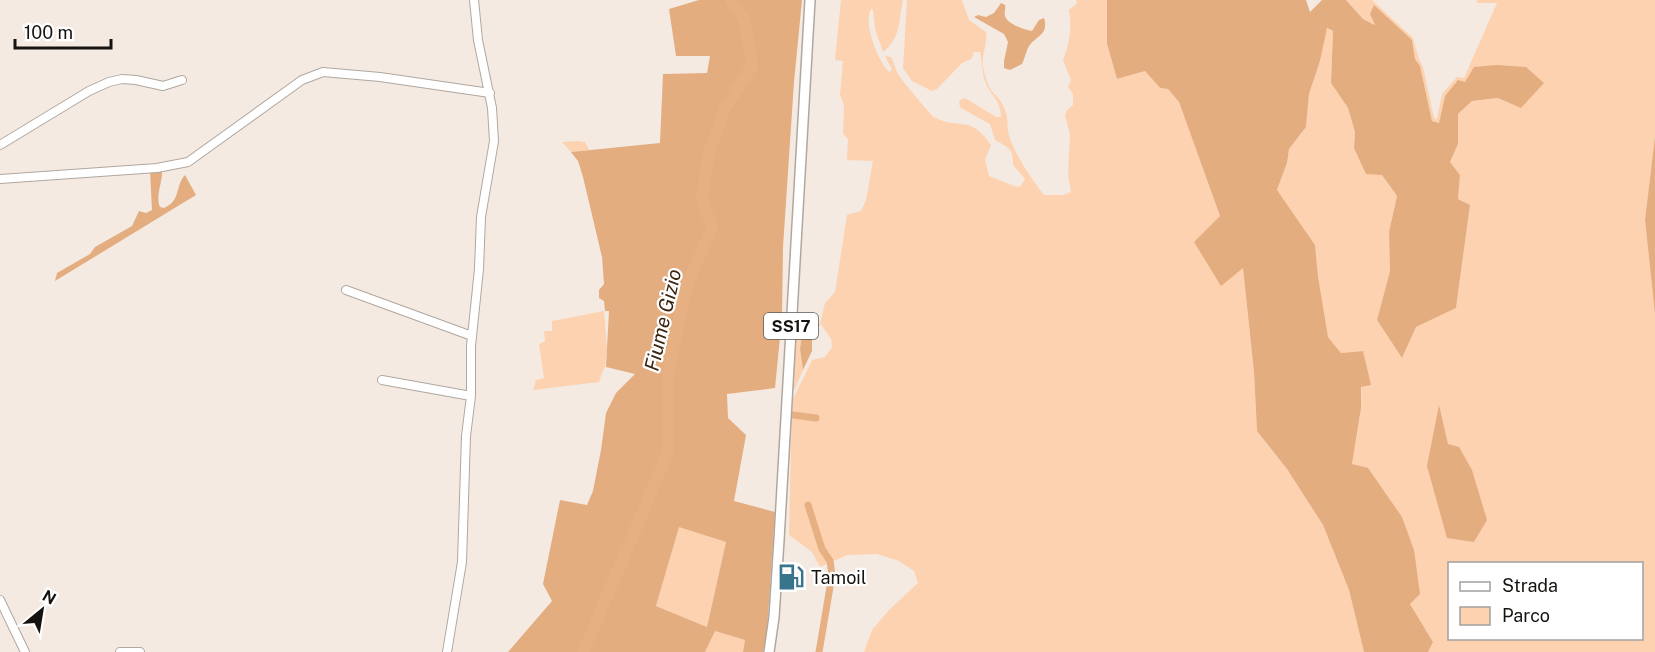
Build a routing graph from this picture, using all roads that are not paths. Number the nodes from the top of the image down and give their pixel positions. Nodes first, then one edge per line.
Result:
1 (474, 0) edge
2 (810, 0) edge
3 (182, 80) dead end
4 (490, 93) junction
5 (0, 145) edge
6 (0, 178) edge
7 (346, 290) dead end
8 (472, 336) junction
9 (382, 380) dead end
10 (471, 396) junction
11 (0, 600) edge
12 (25, 652) edge
13 (120, 652) edge
14 (140, 652) edge
15 (447, 652) edge
16 (769, 652) edge

1 - 4 street
2 - 16 main road, SS17
3 - 5 street
4 - 6 street
4 - 8 street
7 - 8 street
8 - 10 street
9 - 10 street
10 - 15 street
11 - 12 street
13 - 14 street

